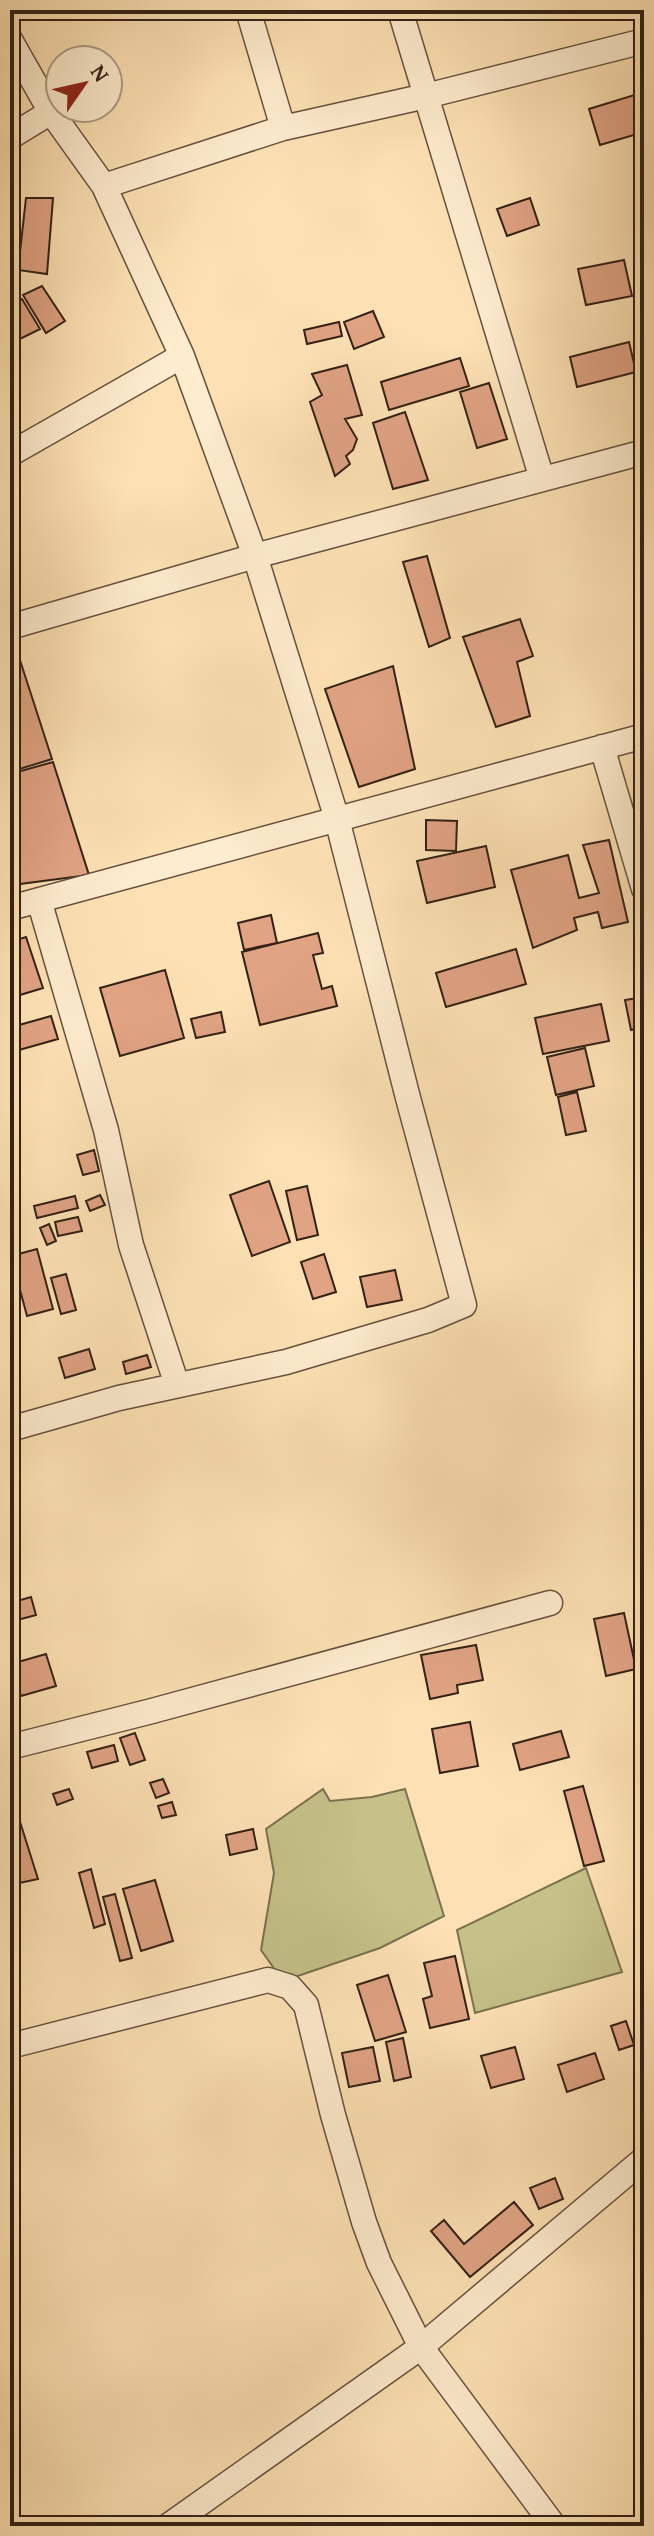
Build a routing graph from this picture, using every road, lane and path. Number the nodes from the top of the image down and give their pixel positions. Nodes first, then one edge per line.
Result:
1 (248, 10) edge
2 (400, 10) edge
3 (10, 40) edge
4 (644, 41) edge
5 (426, 96) junction
6 (44, 100) edge
7 (44, 116) edge
8 (60, 124) edge
9 (283, 128) junction
10 (10, 137) edge
11 (104, 186) junction
12 (182, 356) junction
13 (644, 452) edge
14 (10, 454) edge
15 (542, 479) junction
16 (255, 556) junction
17 (10, 627) edge
18 (644, 736) edge
19 (602, 747) junction
20 (337, 819) junction
21 (644, 889) edge
22 (39, 900) junction
23 (10, 908) edge
24 (177, 1385) junction
25 (10, 1429) edge
26 (550, 1603) dead end
27 (10, 1747) edge
28 (10, 2046) edge
29 (644, 2159) edge
30 (421, 2347) junction
31 (168, 2526) edge
32 (554, 2526) edge

1 - 9 street
2 - 5 street
3 - 6 street
4 - 5 street
5 - 9 street
5 - 15 street
7 - 10 street
8 - 11 street
9 - 11 street
11 - 12 street
12 - 14 street
12 - 16 street
13 - 15 street
15 - 16 street
16 - 17 street
16 - 20 street
18 - 19 street
19 - 20 street
19 - 21 street
20 - 22 street
20 - 24 street
22 - 23 street
22 - 24 street
24 - 25 street
26 - 27 street
28 - 30 street
29 - 30 street
30 - 31 street
30 - 32 street

